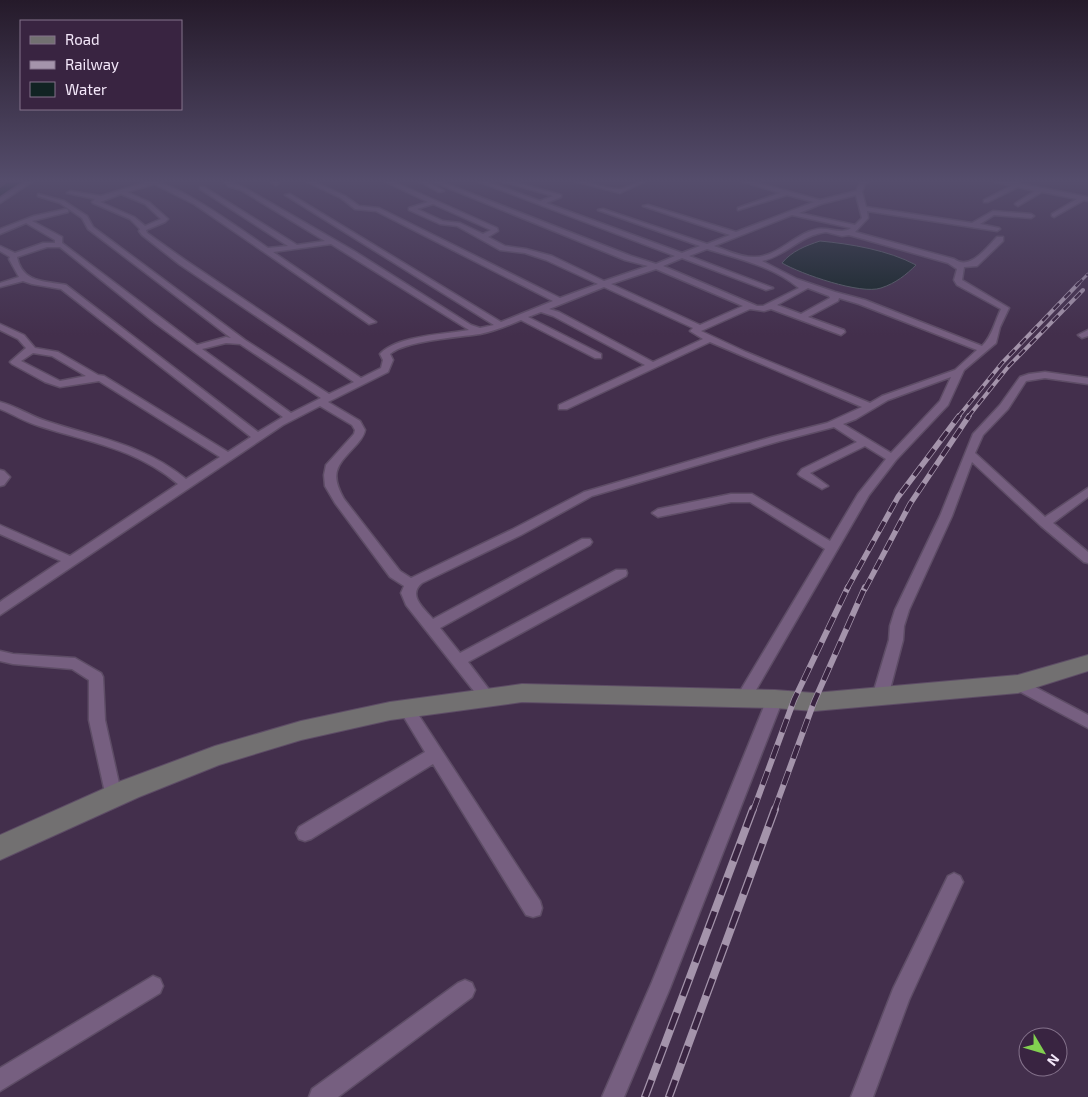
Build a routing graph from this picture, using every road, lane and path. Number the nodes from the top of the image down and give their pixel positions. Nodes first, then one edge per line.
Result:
1 (47, 232) edge
2 (96, 232) edge
3 (143, 232) edge
4 (237, 232) edge
5 (272, 232) edge
6 (315, 232) edge
7 (348, 232) edge
8 (422, 232) edge
9 (474, 232) edge
10 (492, 232) edge
11 (563, 232) edge
12 (618, 232) edge
13 (668, 232) edge
14 (728, 232) edge
15 (739, 232) edge
16 (816, 232) edge
17 (861, 232) edge
18 (734, 234) junction
19 (483, 237) junction
20 (1000, 240) dead end
21 (331, 242) junction
22 (58, 244) junction
23 (708, 245) junction
24 (294, 246) junction
25 (0, 248) edge
26 (265, 251) junction
27 (14, 256) junction
28 (681, 256) junction
29 (756, 261) junction
30 (959, 265) junction
31 (656, 266) junction
32 (24, 278) junction
33 (794, 280) junction
34 (0, 284) edge
35 (603, 284) junction
36 (769, 288) dead end
37 (832, 294) junction
38 (559, 301) junction
39 (749, 306) junction
40 (771, 306) junction
41 (540, 309) junction
42 (520, 317) junction
43 (800, 318) junction
44 (372, 322) dead end
45 (500, 326) junction
46 (0, 327) edge
47 (699, 328) junction
48 (480, 331) junction
49 (841, 332) dead end
50 (709, 339) junction
51 (242, 342) junction
52 (196, 348) junction
53 (31, 350) junction
54 (984, 350) junction
55 (598, 356) dead end
56 (652, 365) junction
57 (958, 372) junction
58 (95, 377) junction
59 (1088, 380) edge
60 (362, 382) junction
61 (324, 400) junction
62 (0, 405) edge
63 (869, 406) junction
64 (563, 407) dead end
65 (290, 416) junction
66 (835, 424) junction
67 (257, 437) junction
68 (865, 442) junction
69 (969, 453) junction
70 (228, 457) junction
71 (892, 458) junction
72 (0, 473) edge
73 (0, 483) edge
74 (186, 485) junction
75 (822, 486) dead end
76 (1088, 491) edge
77 (658, 513) dead end
78 (1045, 523) junction
79 (0, 529) edge
80 (586, 542) dead end
81 (833, 548) junction
82 (1088, 559) edge
83 (71, 561) junction
84 (621, 573) dead end
85 (411, 586) junction
86 (0, 594) edge
87 (13, 599) junction
88 (0, 610) edge
89 (430, 627) junction
90 (0, 656) edge
91 (458, 661) junction
92 (1088, 663) edge
93 (1018, 684) junction
94 (486, 696) junction
95 (880, 697) junction
96 (744, 698) junction
97 (775, 699) junction
98 (407, 709) junction
99 (1088, 722) edge
100 (435, 754) junction
101 (114, 798) junction
102 (305, 833) dead end
103 (0, 848) edge
104 (954, 882) dead end
105 (533, 908) dead end
106 (153, 986) dead end
107 (464, 990) dead end
108 (0, 1080) edge
109 (320, 1097) edge
110 (613, 1097) edge
111 (862, 1097) edge

1 - 22 street
2 - 51 street
3 - 60 street
4 - 26 street
5 - 24 street
6 - 21 street
7 - 45 street
8 - 38 street
9 - 19 street
10 - 19 street
11 - 31 street
12 - 28 street
13 - 23 street
14 - 18 street
15 - 18 street
16 - 29 street
17 - 30 street
18 - 23 street
19 - 35 street
20 - 30 street
21 - 24 street
21 - 48 street
22 - 27 street
22 - 52 street
23 - 28 street
23 - 29 street
24 - 26 street
25 - 27 street
26 - 44 street
27 - 32 street
28 - 31 street
28 - 36 street
29 - 33 street
30 - 54 street
31 - 35 street
31 - 39 street
32 - 34 street
32 - 67 street
33 - 37 street
33 - 40 street
35 - 38 street
35 - 47 street
37 - 43 street
37 - 54 street
38 - 41 street
39 - 40 street
39 - 47 street
40 - 43 street
41 - 42 street
41 - 56 street
42 - 45 street
42 - 55 street
43 - 49 street
45 - 48 street
46 - 53 street
47 - 50 street
48 - 60 street
50 - 56 street
50 - 63 street
51 - 52 street
51 - 61 street
52 - 65 street
53 - 58 street
53 - 58 street
54 - 57 street
56 - 64 street
57 - 63 street
57 - 71 street
58 - 70 street
59 - 69 street
60 - 61 street
61 - 65 street
61 - 85 street
62 - 74 street
63 - 66 street
65 - 67 street
66 - 68 street
66 - 85 street
67 - 70 street
68 - 71 street
68 - 75 street
69 - 78 street
69 - 95 street
70 - 74 street
71 - 81 street
72 - 73 street
74 - 83 street
76 - 78 street
77 - 81 street
78 - 82 street
79 - 83 street
80 - 89 street
81 - 96 street
83 - 87 street
84 - 91 street
85 - 89 street
86 - 87 street
87 - 88 street
89 - 91 street
90 - 101 street
91 - 94 street
92 - 93 street
93 - 95 street
93 - 99 street
94 - 96 street
94 - 98 street
95 - 97 street
96 - 97 street
97 - 110 street
98 - 100 street
98 - 101 street
100 - 102 street
100 - 105 street
101 - 103 street
104 - 111 street
106 - 108 street
107 - 109 street

